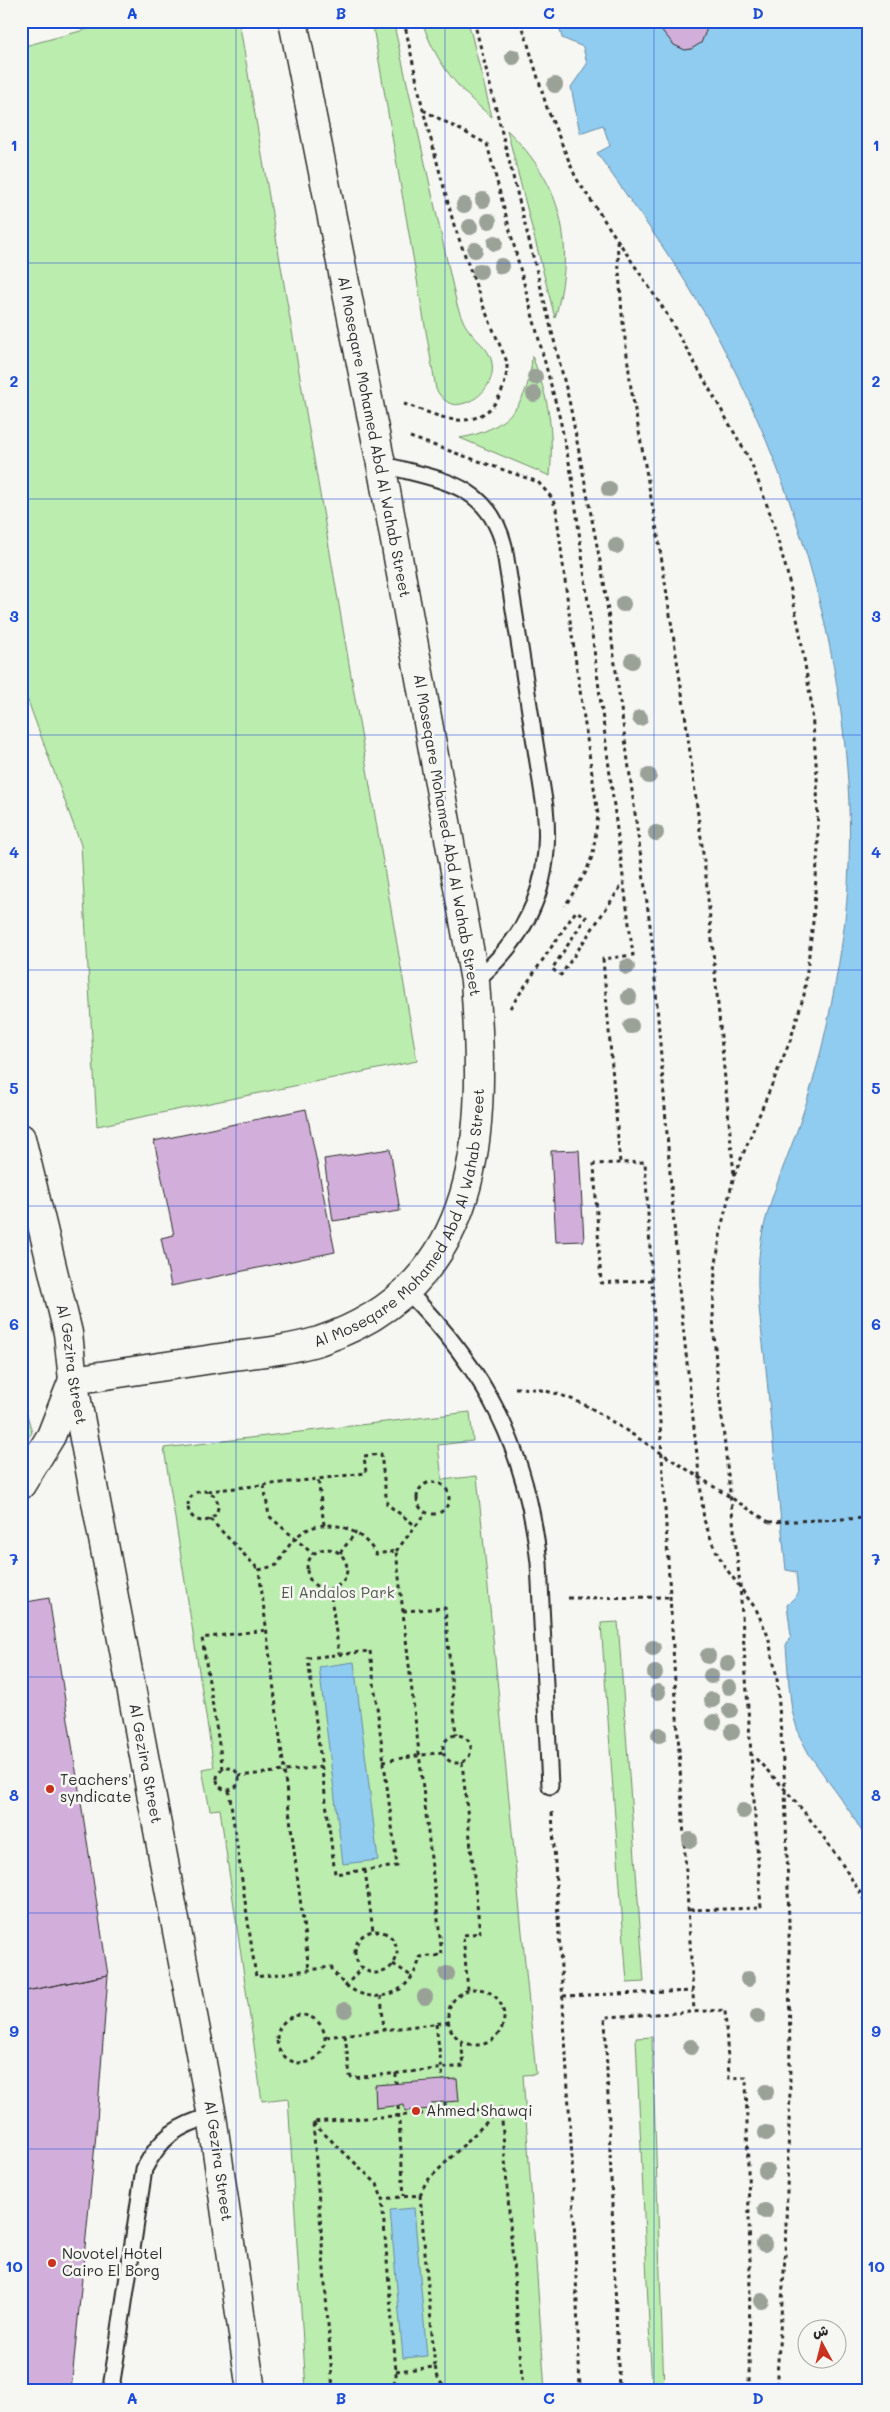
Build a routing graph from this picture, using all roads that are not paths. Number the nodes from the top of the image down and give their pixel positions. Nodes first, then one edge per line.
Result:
1 (293, 21) edge
2 (381, 464) junction
3 (475, 981) junction
4 (21, 1138) edge
5 (406, 1290) junction
6 (73, 1380) junction
7 (21, 1485) edge
8 (550, 1786) road end
9 (212, 2116) junction
10 (114, 2391) edge
11 (251, 2391) edge

1 - 2 street, Al Moseqare Mohamed Abd Al Wahab Street
2 - 3 street, Al Moseqare Mohamed Abd Al Wahab Street
2 - 3 lane
3 - 5 street, Al Moseqare Mohamed Abd Al Wahab Street
4 - 6 street, Al Gezira Street
5 - 6 street, Al Moseqare Mohamed Abd Al Wahab Street
5 - 8 lane
6 - 7 street
6 - 9 street, Al Gezira Street
9 - 10 lane
9 - 11 street, Al Gezira Street

